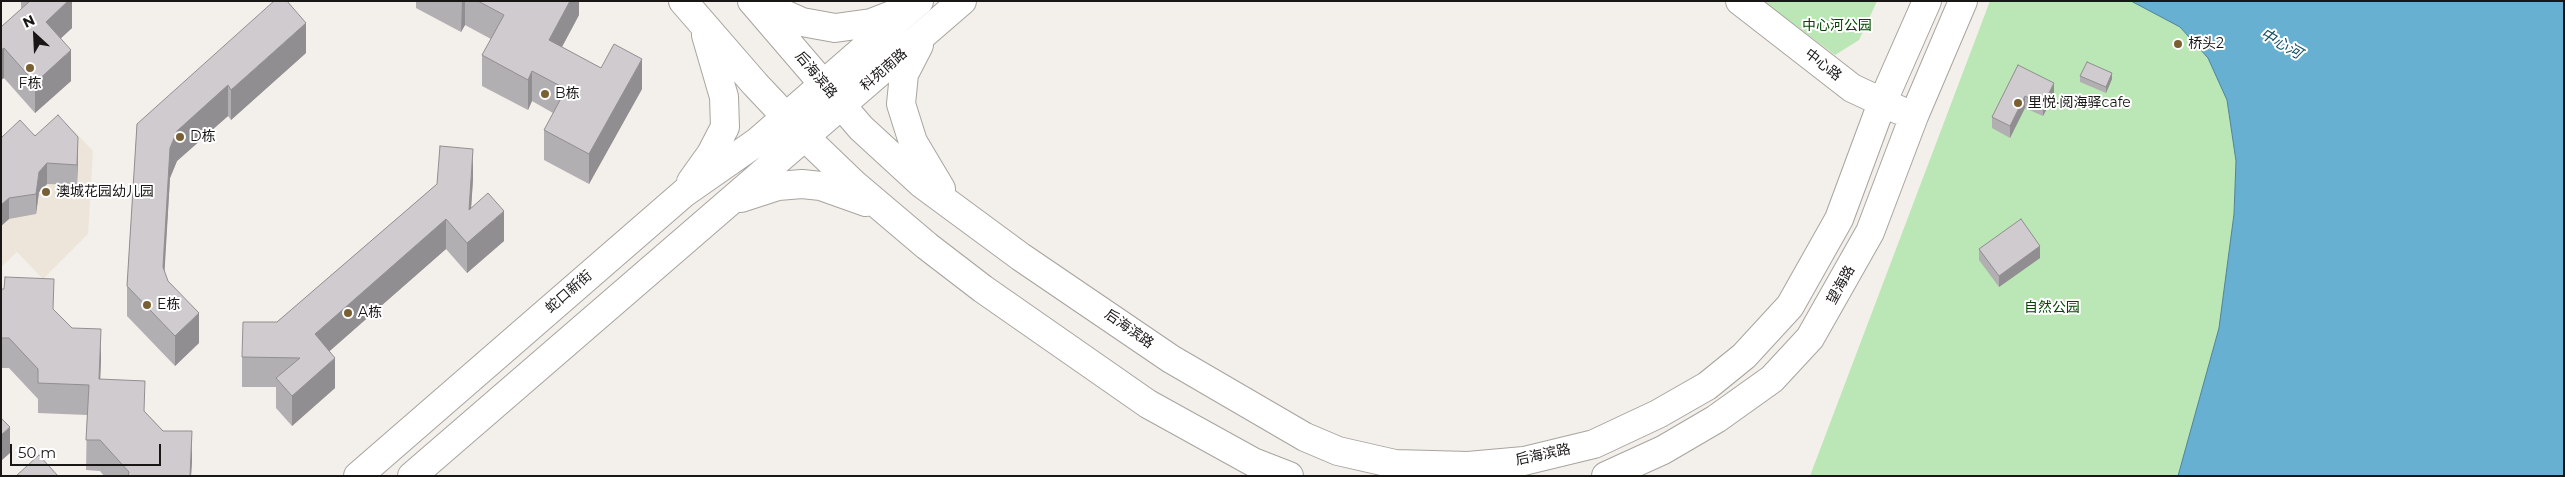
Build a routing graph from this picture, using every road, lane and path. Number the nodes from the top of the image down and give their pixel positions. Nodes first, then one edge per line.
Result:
1 (683, 1) edge
2 (753, 1) edge
3 (962, 1) edge
4 (1740, 1) edge
5 (1927, 1) edge
6 (1963, 1) edge
7 (916, 4) edge
8 (702, 24) junction
9 (925, 34) junction
10 (824, 84) junction
11 (1882, 103) junction
12 (842, 106) junction
13 (1914, 116) junction
14 (786, 117) junction
15 (805, 137) junction
16 (684, 193) junction
17 (724, 205) junction
18 (882, 208) junction
19 (954, 209) junction
20 (358, 476) edge
21 (412, 476) edge
22 (1289, 476) edge
23 (1606, 476) edge

1 - 8 main road
2 - 7 main road
2 - 10 main road, 后海滨路
3 - 9 main road, 科苑南路
4 - 11 main road, 中心路
5 - 11 main road
6 - 13 main road, 望海路
7 - 10 main road, 科苑南路
8 - 14 main road
8 - 16 main road
9 - 12 main road, 科苑南路
9 - 19 main road
10 - 12 main road, 后海滨路
10 - 14 main road, 科苑南路
11 - 13 main road, 中心路
11 - 19 main road, 后海滨路
12 - 15 main road, 科苑南路
12 - 19 main road, 后海滨路
13 - 23 main road, 望海路
14 - 15 main road
14 - 16 main road, 蛇口新街
15 - 17 main road
15 - 18 main road
16 - 20 main road, 蛇口新街
17 - 18 main road
17 - 21 main road
18 - 22 main road

